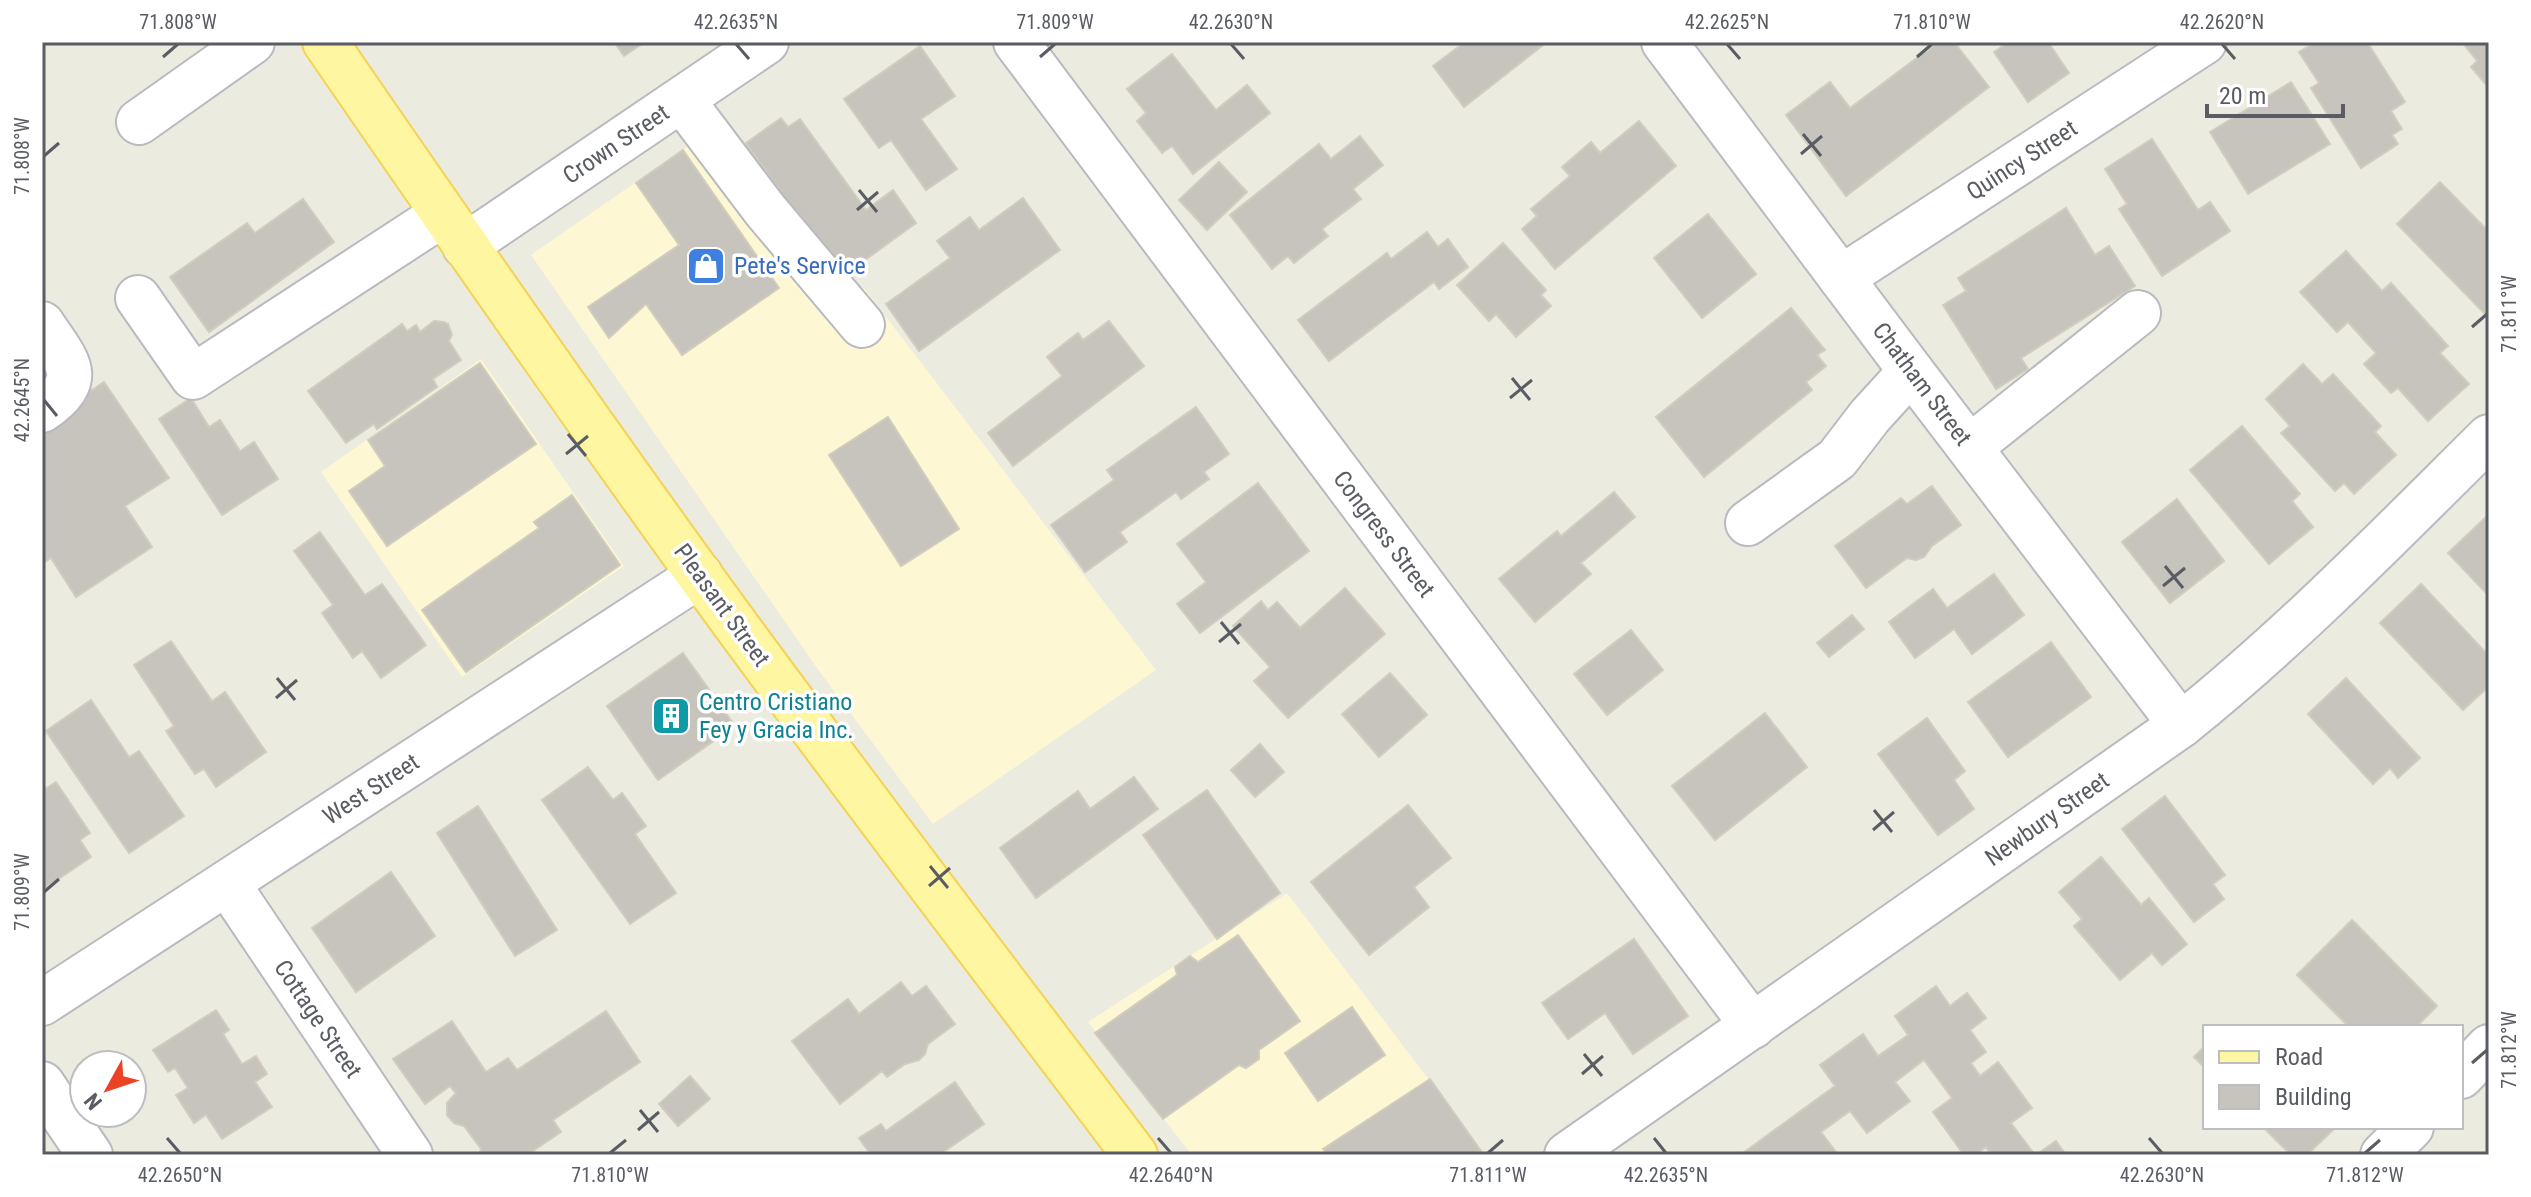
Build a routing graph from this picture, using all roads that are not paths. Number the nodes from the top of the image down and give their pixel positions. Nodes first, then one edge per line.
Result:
1 (252, 42) edge
2 (325, 42) edge
3 (766, 42) edge
4 (1016, 42) edge
5 (1664, 42) edge
6 (2204, 42) edge
7 (682, 100) junction
8 (139, 122) dead end
9 (454, 230) junction
10 (1841, 278) junction
11 (138, 298) dead end
12 (2138, 313) dead end
13 (42, 324) edge
14 (862, 325) dead end
15 (1911, 371) junction
16 (42, 410) edge
17 (2489, 437) edge
18 (1970, 447) junction
19 (1748, 523) dead end
20 (700, 575) junction
21 (2181, 725) junction
22 (227, 883) junction
23 (42, 1003) edge
24 (1753, 1026) junction
25 (2489, 1047) edge
26 (2463, 1074) edge
27 (42, 1084) edge
28 (2409, 1129) edge
29 (90, 1155) edge
30 (410, 1155) edge
31 (1135, 1155) edge
32 (1567, 1155) edge
33 (2383, 1155) edge

1 - 8 street
2 - 9 main road, Pleasant Street
3 - 7 street, Crown Street
4 - 24 street, Congress Street
5 - 10 street, Chatham Street
6 - 10 street, Quincy Street
7 - 9 street, Crown Street
7 - 14 street
9 - 11 street, Crown Street
9 - 20 main road, Pleasant Street
10 - 15 street, Chatham Street
12 - 18 street
13 - 16 street
15 - 18 street, Chatham Street
15 - 19 street
17 - 21 street, Newbury Street
18 - 21 street, Chatham Street
20 - 22 street, West Street
20 - 31 main road, Pleasant Street
21 - 24 street, Newbury Street
22 - 23 street, West Street
22 - 30 street, Cottage Street
24 - 32 street, Newbury Street
25 - 26 street
27 - 29 street
28 - 33 street

